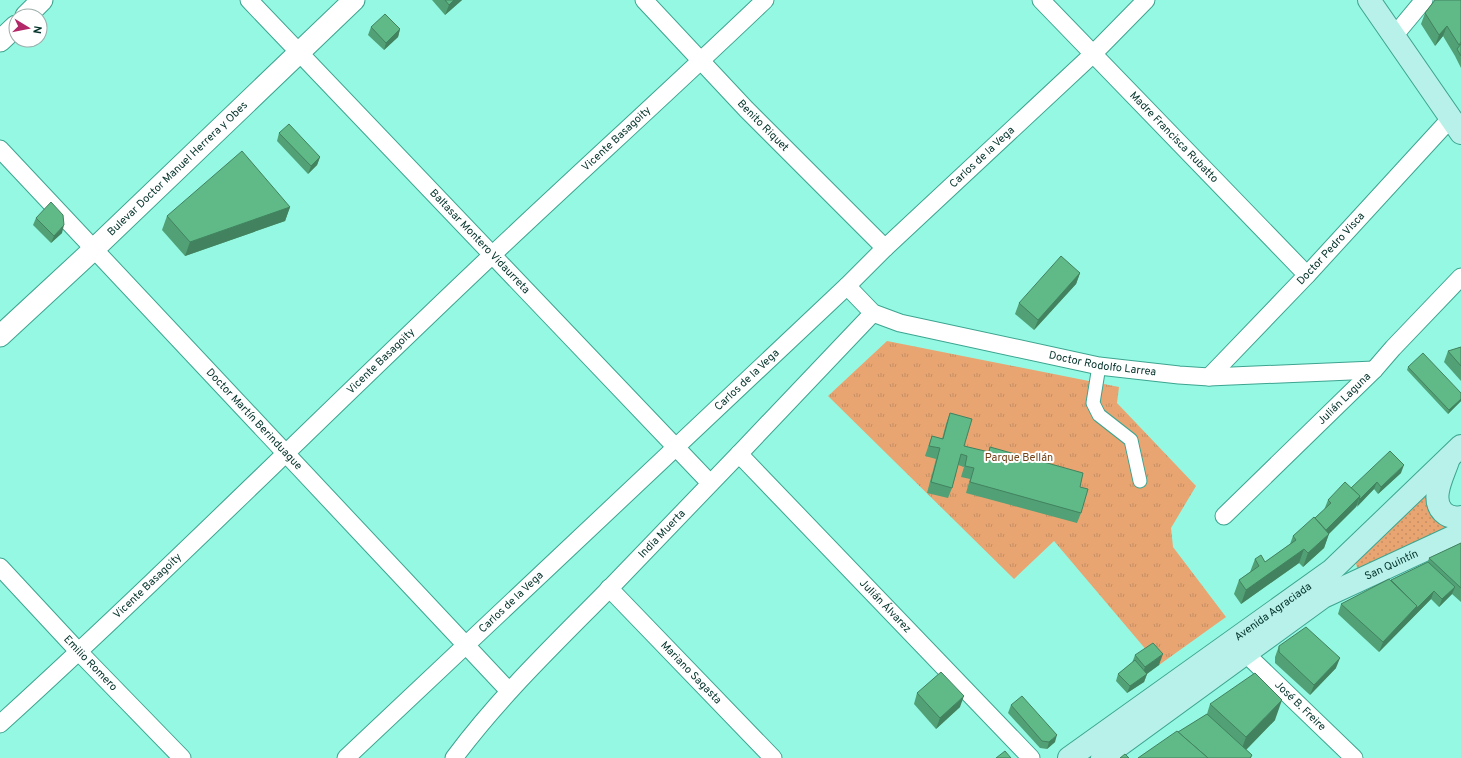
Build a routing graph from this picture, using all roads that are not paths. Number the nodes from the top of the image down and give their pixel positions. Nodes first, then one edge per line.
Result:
1 (42, 0) edge
2 (249, 0) edge
3 (354, 0) edge
4 (644, 0) edge
5 (765, 0) edge
6 (1042, 0) edge
7 (1146, 0) edge
8 (1369, 0) edge
9 (1424, 0) edge
10 (34, 8) edge
11 (8, 34) edge
12 (1394, 36) junction
13 (0, 41) edge
14 (298, 52) junction
15 (1093, 54) junction
16 (702, 60) junction
17 (1456, 125) edge
18 (0, 149) edge
19 (885, 248) junction
20 (94, 249) junction
21 (492, 255) junction
22 (1307, 275) junction
23 (1461, 277) edge
24 (847, 286) junction
25 (873, 313) junction
26 (0, 336) edge
27 (1099, 366) junction
28 (1374, 370) junction
29 (1210, 377) junction
30 (675, 448) junction
31 (1455, 452) edge
32 (285, 453) junction
33 (739, 454) junction
34 (1140, 481) dead end
35 (710, 483) junction
36 (1224, 516) dead end
37 (1461, 517) edge
38 (1461, 534) edge
39 (0, 567) edge
40 (610, 588) junction
41 (1323, 597) joint
42 (465, 645) junction
43 (79, 652) junction
44 (1246, 654) junction
45 (509, 691) junction
46 (0, 724) edge
47 (182, 758) edge
48 (346, 758) edge
49 (454, 758) edge
50 (773, 758) edge
51 (1031, 758) edge
52 (1069, 758) edge
53 (1102, 758) edge
54 (1354, 758) edge

1 - 10 street
2 - 14 street, Baltasar Montero Vidaurreta
3 - 14 street, Bulevar Doctor Manuel Herrera y Obes
4 - 16 street, Benito Riquet
5 - 16 street, Vicente Basagoity
6 - 15 street, Madre Francisca Rubatto
7 - 15 street, Carlos de la Vega
8 - 12 main road
9 - 12 street
11 - 13 street
12 - 17 main road
14 - 20 street, Bulevar Doctor Manuel Herrera y Obes
14 - 21 street, Baltasar Montero Vidaurreta
15 - 19 street, Carlos de la Vega
15 - 22 street, Madre Francisca Rubatto
16 - 19 street, Benito Riquet
16 - 21 street, Vicente Basagoity
17 - 22 street, Doctor Pedro Visca
18 - 20 street, Doctor Martín Berinduague
19 - 24 street, Carlos de la Vega
20 - 26 street, Bulevar Doctor Manuel Herrera y Obes
20 - 32 street, Doctor Martín Berinduague
21 - 30 street, Baltasar Montero Vidaurreta
21 - 32 street, Vicente Basagoity
22 - 29 street, Doctor Pedro Visca
23 - 28 street, Julián Laguna
24 - 25 street, Doctor Rodolfo Larrea
24 - 30 street, Carlos de la Vega
25 - 27 street, Doctor Rodolfo Larrea
25 - 33 street, India Muerta
27 - 29 street, Doctor Rodolfo Larrea
27 - 34 street
28 - 29 street, Doctor Rodolfo Larrea
28 - 36 street, Julián Laguna
30 - 35 street, Baltasar Montero Vidaurreta
30 - 42 street, Carlos de la Vega
31 - 37 main road
31 - 52 main road, Avenida Agraciada
32 - 42 street, Doctor Martín Berinduague
32 - 43 street, Vicente Basagoity
33 - 35 street, India Muerta
33 - 51 street, Julián Álvarez
35 - 40 street, India Muerta
38 - 41 main road, San Quintín
39 - 43 street, Emilio Romero
40 - 45 street, India Muerta
40 - 50 street, Mariano Sagasta
41 - 44 main road, Avenida Agraciada
42 - 45 street, Doctor Martín Berinduague
42 - 48 street, Carlos de la Vega
43 - 46 street, Vicente Basagoity
43 - 47 street, Emilio Romero
44 - 53 main road, Avenida Agraciada
44 - 54 street, José B. Freire
45 - 49 street, India Muerta

